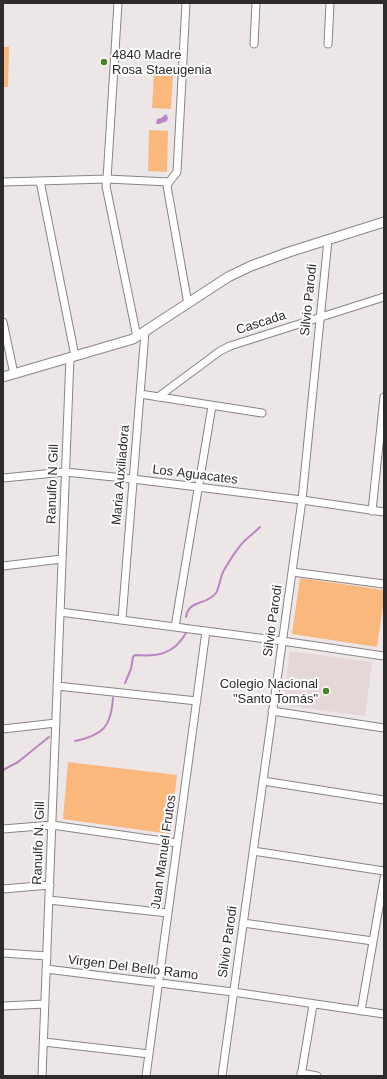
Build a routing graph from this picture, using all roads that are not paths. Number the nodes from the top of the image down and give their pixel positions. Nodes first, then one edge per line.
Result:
1 (118, 3) edge
2 (186, 3) edge
3 (256, 3) edge
4 (330, 3) edge
5 (254, 44) dead end
6 (328, 44) dead end
7 (107, 179) junction
8 (40, 180) junction
9 (3, 182) edge
10 (168, 182) junction
11 (384, 222) edge
12 (328, 240) junction
13 (384, 297) edge
14 (188, 304) junction
15 (320, 316) junction
16 (3, 322) edge
17 (141, 334) junction
18 (73, 356) junction
19 (14, 374) junction
20 (3, 377) edge
21 (140, 394) junction
22 (158, 397) junction
23 (384, 397) edge
24 (212, 406) junction
25 (262, 413) dead end
26 (65, 472) junction
27 (3, 478) edge
28 (133, 479) junction
29 (198, 487) junction
30 (302, 500) junction
31 (372, 511) junction
32 (384, 512) edge
33 (62, 559) junction
34 (3, 566) edge
35 (292, 572) junction
36 (384, 584) edge
37 (60, 612) junction
38 (122, 619) junction
39 (175, 626) junction
40 (206, 631) junction
41 (282, 641) junction
42 (384, 656) edge
43 (57, 686) junction
44 (197, 701) junction
45 (272, 711) junction
46 (56, 723) junction
47 (384, 728) edge
48 (3, 729) edge
49 (262, 781) junction
50 (384, 800) edge
51 (52, 825) junction
52 (3, 829) edge
53 (177, 843) junction
54 (253, 851) junction
55 (384, 871) edge
56 (384, 878) edge
57 (50, 885) junction
58 (3, 889) edge
59 (49, 900) junction
60 (168, 913) junction
61 (243, 923) junction
62 (373, 941) junction
63 (3, 953) edge
64 (47, 956) junction
65 (46, 969) junction
66 (158, 983) junction
67 (233, 992) junction
68 (45, 1004) junction
69 (313, 1004) junction
70 (3, 1006) edge
71 (361, 1011) junction
72 (384, 1014) edge
73 (44, 1042) junction
74 (149, 1054) junction
75 (301, 1074) edge
76 (42, 1076) edge
77 (146, 1076) edge
78 (222, 1076) edge
79 (317, 1076) edge

1 - 7 street, Maria Auxiliadora
2 - 10 street
3 - 5 street
4 - 6 street
7 - 8 street
7 - 10 street
7 - 17 street, Maria Auxiliadora
8 - 9 street
8 - 18 street, Ranulfo N Gill
10 - 14 street
11 - 12 street
12 - 14 street
12 - 15 street, Silvio Parodi
13 - 15 street, Cascada
14 - 17 street
15 - 22 street, Cascada
15 - 30 street, Silvio Parodi
16 - 19 street
17 - 18 street
17 - 21 street, Maria Auxiliadora
18 - 19 street
18 - 26 street, Ranulfo N Gill
19 - 20 street
21 - 22 street
21 - 28 street, Maria Auxiliadora
22 - 24 street
23 - 31 street
24 - 25 street
24 - 29 street
26 - 27 street, Los Aguacates
26 - 28 street, Los Aguacates
26 - 33 street, Ranulfo N Gill
28 - 29 street, Los Aguacates
28 - 38 street, Maria Auxiliadora
29 - 30 street, Los Aguacates
29 - 39 street
30 - 31 street, Los Aguacates
30 - 35 street, Silvio Parodi
31 - 32 street, Los Aguacates
33 - 34 street
33 - 37 street, Ranulfo N Gill
35 - 36 street
35 - 41 street, Silvio Parodi
37 - 38 street
37 - 43 street, Ranulfo N. Gill
38 - 39 street
39 - 40 street
40 - 41 street
40 - 44 street, Juan Manuel Frutos
41 - 42 street
41 - 45 street, Silvio Parodi
43 - 44 street
43 - 46 street, Ranulfo N. Gill
44 - 53 street, Juan Manuel Frutos
45 - 47 street
45 - 49 street, Silvio Parodi
46 - 48 street
46 - 51 street, Ranulfo N. Gill
49 - 50 street
49 - 54 street, Silvio Parodi
51 - 52 street
51 - 53 street
51 - 57 street, Ranulfo N. Gill
53 - 60 street, Juan Manuel Frutos
54 - 55 street
54 - 61 street, Silvio Parodi
56 - 62 street
57 - 58 street
57 - 59 street, Ranulfo N. Gill
59 - 60 street
59 - 64 street, Ranulfo N. Gill
60 - 66 street, Juan Manuel Frutos
61 - 62 street
61 - 67 street, Silvio Parodi
62 - 71 street
63 - 64 street
64 - 65 street, Ranulfo N. Gill
65 - 66 street, Virgen Del Bello Ramo
65 - 68 street, Ranulfo N. Gill
66 - 67 street, Virgen Del Bello Ramo
66 - 74 street, Juan Manuel Frutos
67 - 69 street, Virgen Del Bello Ramo
67 - 78 street, Silvio Parodi
68 - 70 street
68 - 73 street, Ranulfo N. Gill
69 - 71 street, Virgen Del Bello Ramo
69 - 75 street
71 - 72 street, Virgen Del Bello Ramo
73 - 74 street
73 - 76 street, Ranulfo N. Gill
74 - 77 street, Juan Manuel Frutos
75 - 79 street

